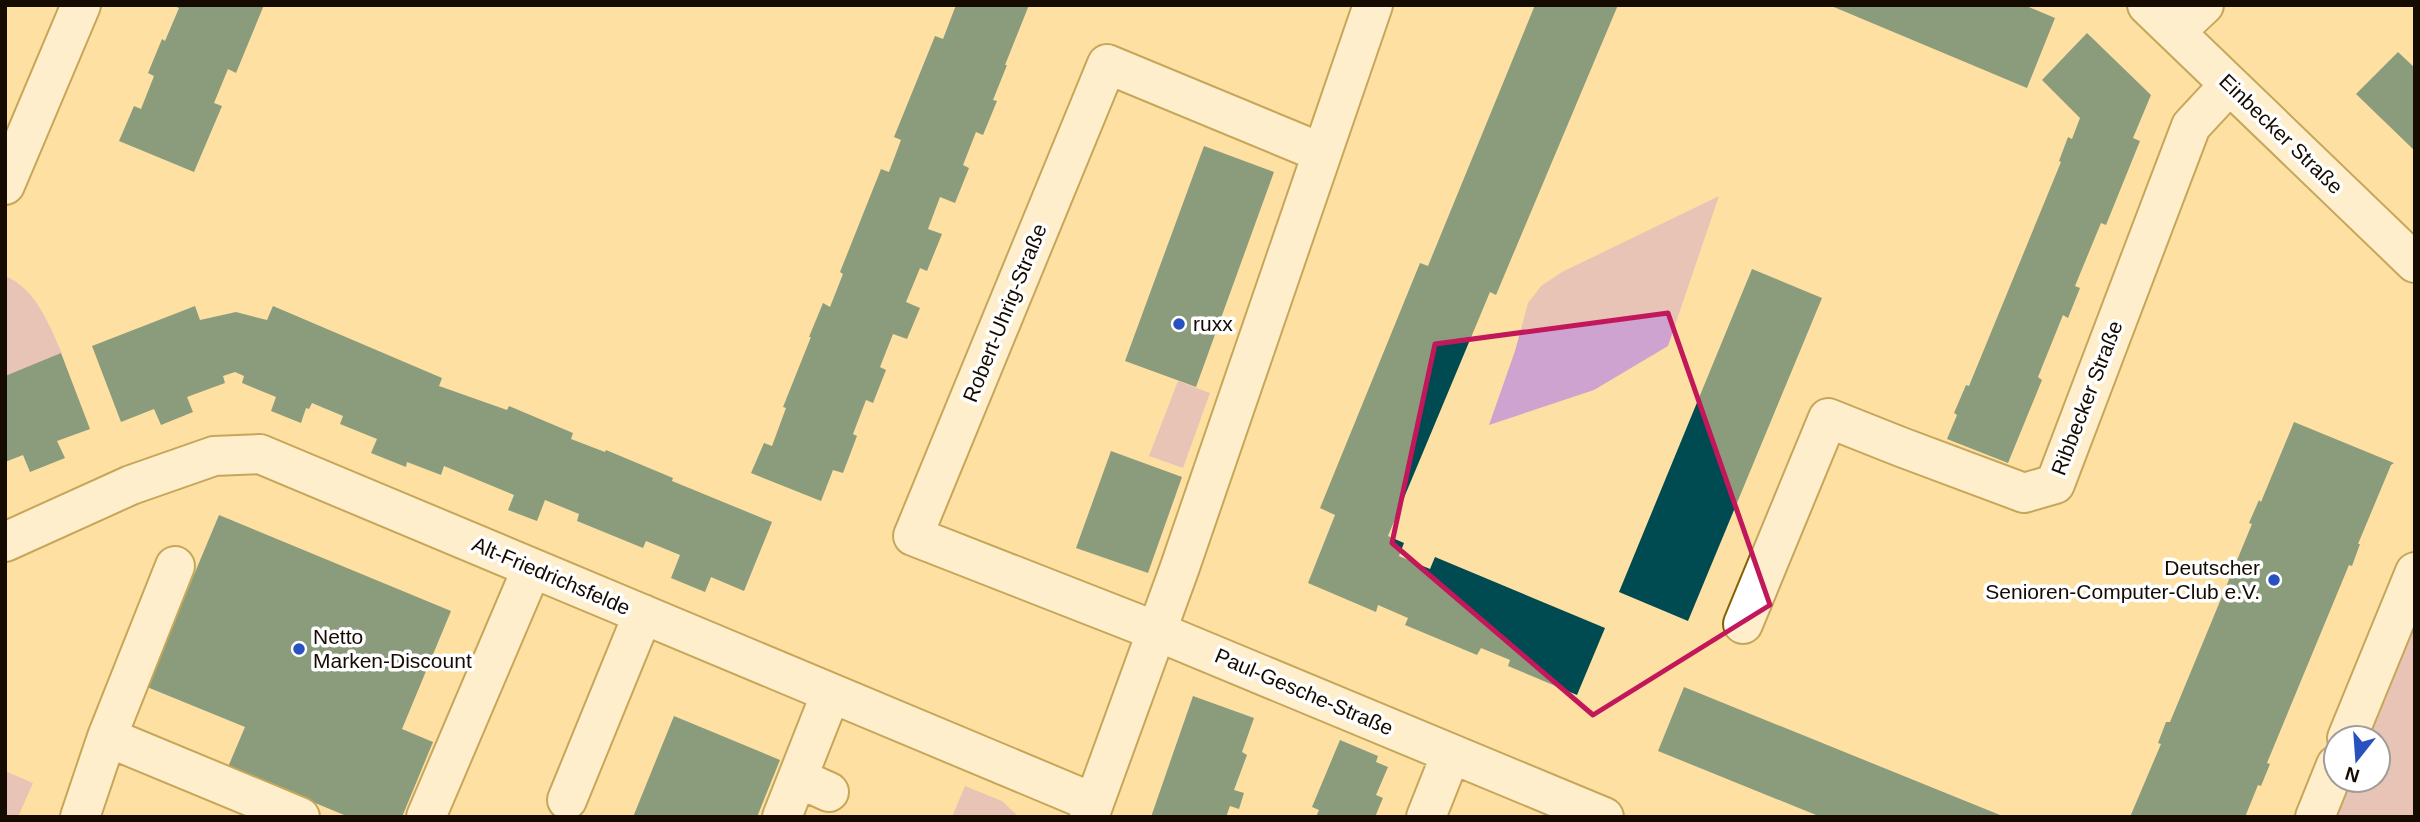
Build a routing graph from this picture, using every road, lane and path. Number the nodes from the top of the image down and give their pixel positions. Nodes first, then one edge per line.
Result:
1 (81, 5) edge
2 (1373, 5) edge
3 (2147, 5) edge
4 (2204, 5) edge
5 (2175, 32) junction
6 (2229, 85) junction
7 (18, 118) edge
8 (1322, 153) junction
9 (5, 185) edge
10 (2415, 263) edge
11 (5, 542) edge
12 (176, 566) dead end
13 (532, 568) junction
14 (2415, 572) edge
15 (643, 614) junction
16 (1743, 624) dead end
17 (1156, 631) junction
18 (831, 693) junction
19 (2353, 724) edge
20 (107, 737) junction
21 (1451, 754) junction
22 (2324, 794) edge
23 (567, 800) dead end
24 (1091, 810) edge
25 (80, 817) edge
26 (300, 817) edge
27 (426, 817) edge
28 (782, 817) edge
29 (1426, 817) edge
30 (1604, 817) edge
31 (2315, 817) edge

1 - 7 street
2 - 8 street
3 - 5 street, Einbecker Straße
4 - 5 street
5 - 6 street, Einbecker Straße
6 - 10 street, Einbecker Straße
6 - 16 street, Ribbecker Straße
7 - 9 street
8 - 17 street
8 - 17 street, Robert-Uhrig-Straße
11 - 13 street, Alt-Friedrichsfelde
12 - 20 street
13 - 15 street, Alt-Friedrichsfelde
13 - 27 street
14 - 19 street
15 - 18 street, Alt-Friedrichsfelde
15 - 23 street
17 - 21 street, Paul-Gesche-Straße
17 - 24 street
18 - 24 street, Alt-Friedrichsfelde
18 - 28 street
20 - 25 street
20 - 26 street
21 - 29 street
21 - 30 street, Paul-Gesche-Straße
22 - 31 street

